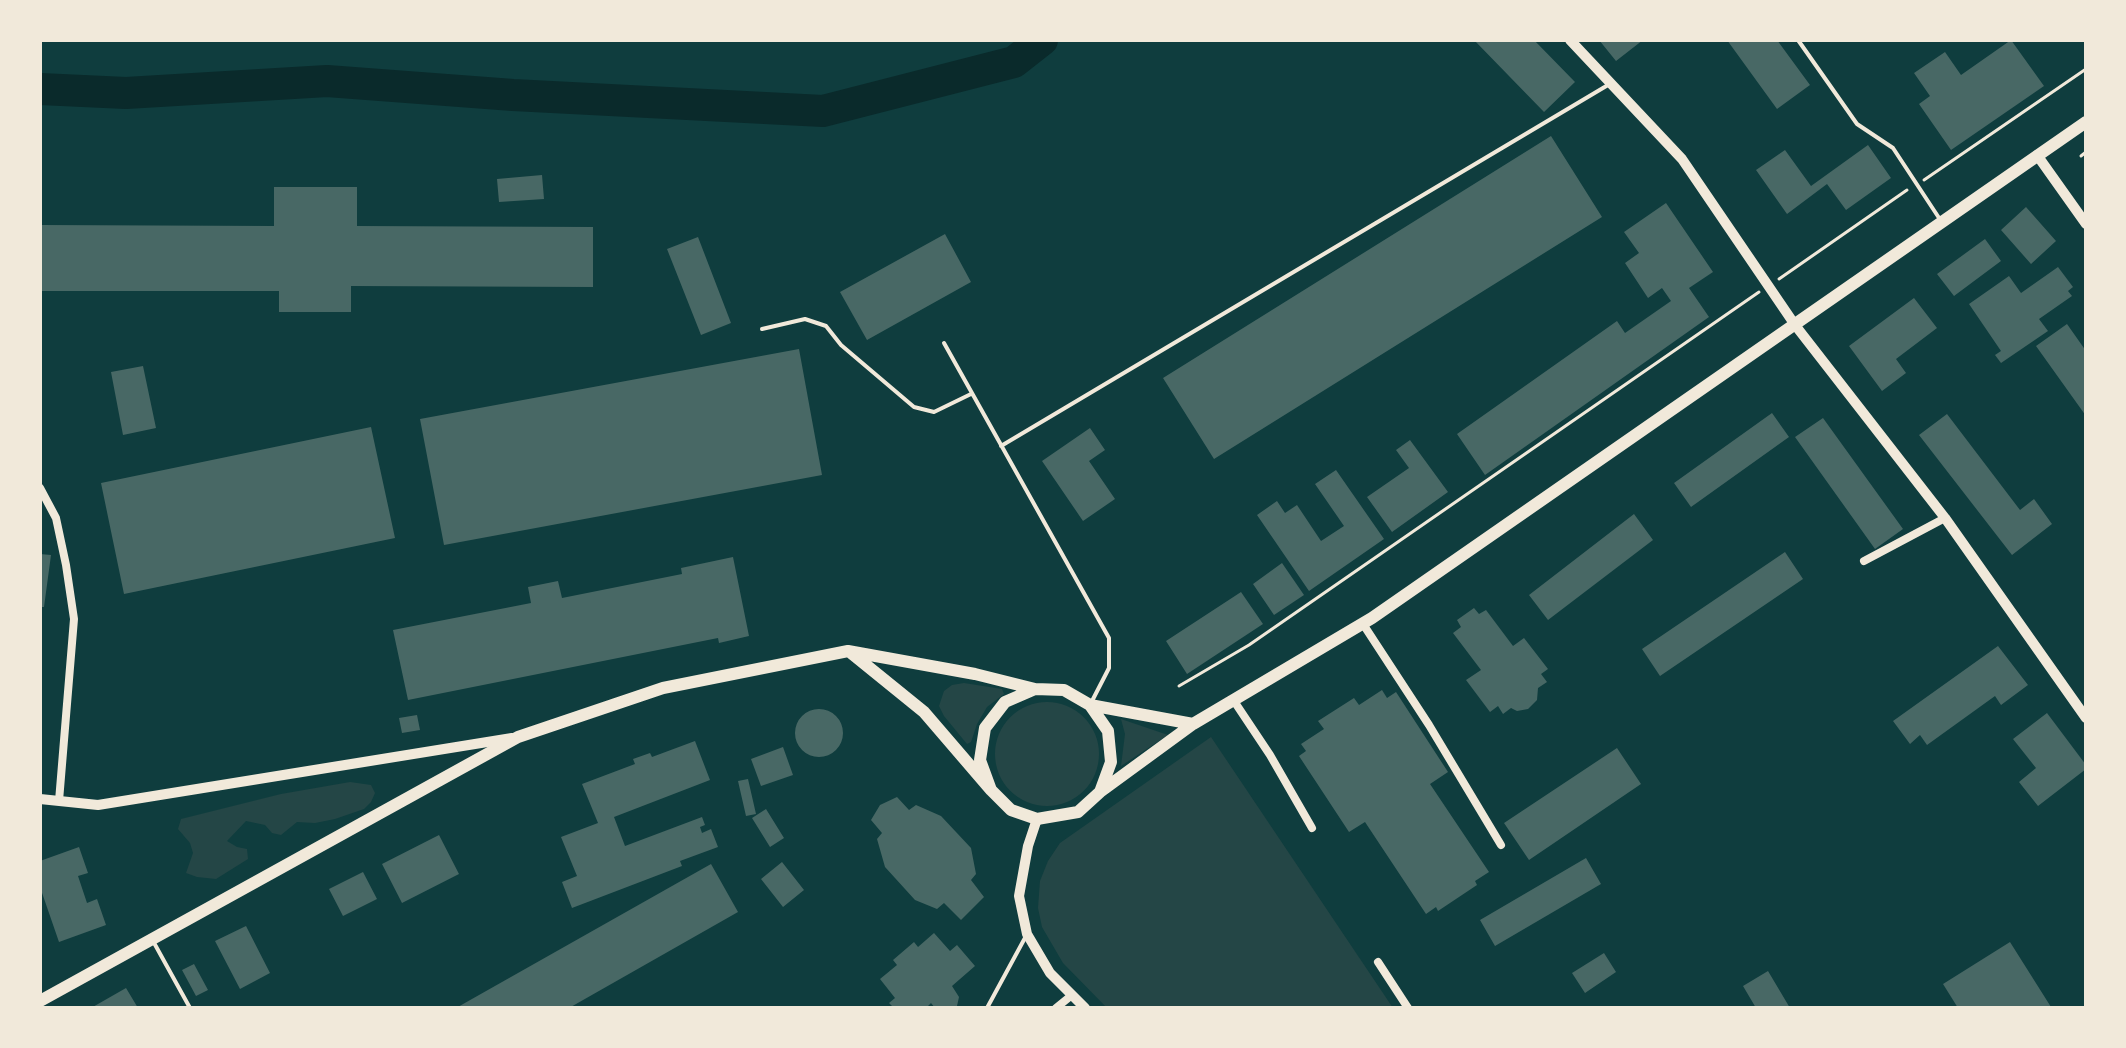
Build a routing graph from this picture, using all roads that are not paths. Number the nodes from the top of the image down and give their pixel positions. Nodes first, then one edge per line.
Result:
1 (1570, 40) edge
2 (1798, 40) edge
3 (1611, 84) junction
4 (2086, 122) edge
5 (2037, 155) junction
6 (1943, 224) junction
7 (2086, 224) edge
8 (1795, 325) junction
9 (762, 329) dead end
10 (944, 343) dead end
11 (971, 394) junction
12 (1001, 446) junction
13 (40, 488) edge
14 (1945, 518) junction
15 (1864, 561) dead end
16 (1363, 624) junction
17 (848, 651) junction
18 (1035, 689) junction
19 (1234, 701) junction
20 (1090, 705) junction
21 (2086, 718) edge
22 (1193, 724) junction
23 (518, 737) junction
24 (991, 790) junction
25 (1100, 792) junction
26 (40, 799) edge
27 (59, 801) junction
28 (1037, 819) junction
29 (1312, 828) dead end
30 (1501, 845) dead end
31 (1027, 934) junction
32 (152, 939) junction
33 (1378, 962) dead end
34 (1072, 995) junction
35 (40, 1001) edge
36 (190, 1008) edge
37 (987, 1008) edge
38 (1056, 1008) edge
39 (1085, 1008) edge
40 (1408, 1008) edge

1 - 3 street
2 - 6 lane
3 - 8 street
3 - 12 lane
4 - 5 main road
5 - 6 main road
5 - 7 street
6 - 8 main road
8 - 14 street
8 - 16 main road
9 - 11 lane
10 - 11 lane
11 - 12 lane
12 - 20 lane
13 - 27 street
14 - 15 street
14 - 21 street
16 - 19 main road
16 - 30 street
17 - 18 main road
17 - 23 main road
17 - 24 main road
18 - 20 main road
18 - 24 main road
19 - 22 main road
19 - 29 street
20 - 22 main road
20 - 25 main road
22 - 25 main road
23 - 27 street
23 - 32 main road
24 - 28 main road
25 - 28 main road
26 - 27 street
28 - 31 street
31 - 34 street
31 - 37 lane
32 - 35 main road
32 - 36 lane
33 - 40 street
34 - 38 street
34 - 39 street

